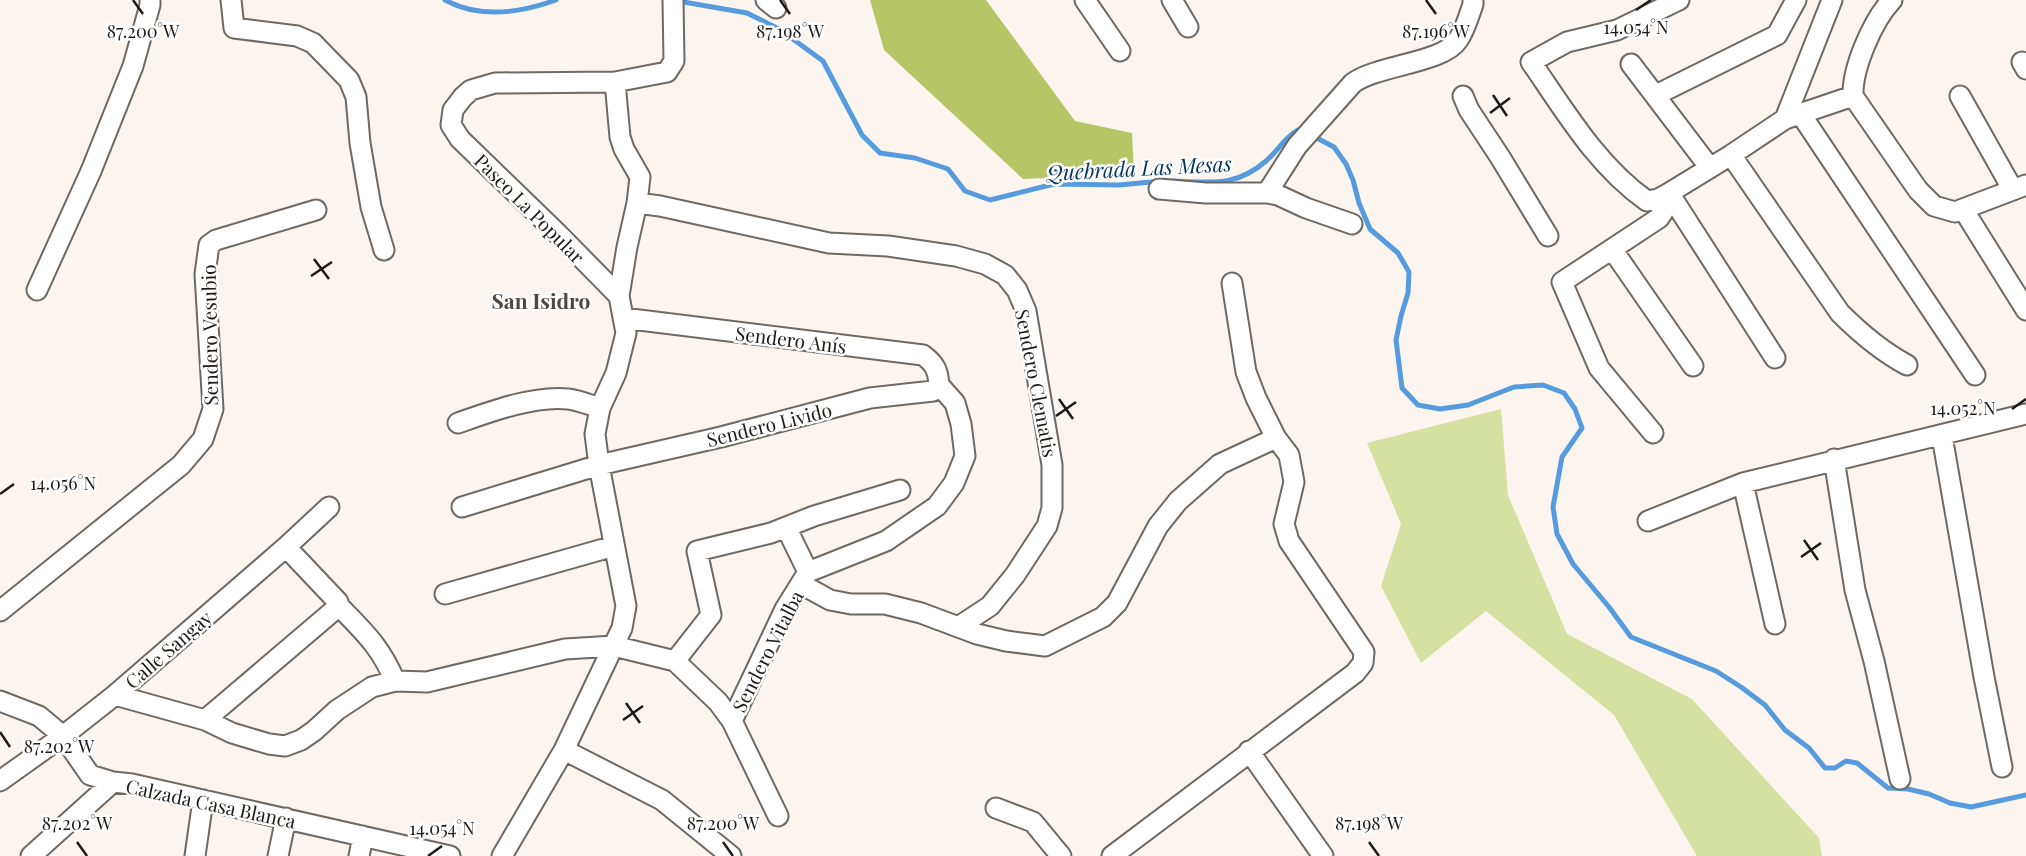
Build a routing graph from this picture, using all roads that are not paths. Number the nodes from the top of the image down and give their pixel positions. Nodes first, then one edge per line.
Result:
1 (150, 0) edge
2 (231, 0) edge
3 (673, 0) edge
4 (1085, 0) edge
5 (1172, 0) edge
6 (1679, 0) edge
7 (1796, 0) edge
8 (1832, 0) edge
9 (1892, 0) edge
10 (1476, 1) edge
11 (1188, 27) dead end
12 (1120, 51) dead end
13 (1631, 64) dead end
14 (615, 82) junction
15 (1656, 95) junction
16 (1463, 96) dead end
17 (1853, 96) junction
18 (1959, 96) dead end
19 (1793, 116) junction
20 (1731, 155) junction
21 (1710, 168) junction
22 (2020, 187) edge
23 (1159, 189) dead end
24 (1267, 193) junction
25 (1664, 196) junction
26 (638, 203) junction
27 (1963, 209) junction
28 (316, 210) dead end
29 (1352, 224) dead end
30 (1548, 236) dead end
31 (1612, 249) junction
32 (384, 250) dead end
33 (1232, 283) dead end
34 (37, 290) dead end
35 (618, 296) junction
36 (2026, 310) edge
37 (623, 317) junction
38 (1775, 358) dead end
39 (1907, 365) dead end
40 (1693, 366) dead end
41 (1975, 375) dead end
42 (939, 385) junction
43 (600, 408) junction
44 (2026, 414) edge
45 (458, 423) dead end
46 (1653, 433) dead end
47 (1942, 436) junction
48 (1276, 438) junction
49 (1834, 460) junction
50 (598, 465) junction
51 (1743, 483) junction
52 (900, 489) dead end
53 (329, 506) dead end
54 (461, 507) dead end
55 (1648, 521) dead end
56 (786, 527) junction
57 (614, 546) junction
58 (286, 547) junction
59 (804, 578) junction
60 (445, 594) dead end
61 (339, 606) junction
62 (0, 611) edge
63 (1775, 624) dead end
64 (958, 627) junction
65 (614, 646) junction
66 (675, 661) junction
67 (395, 681) junction
68 (115, 695) junction
69 (0, 701) edge
70 (205, 720) junction
71 (732, 721) junction
72 (63, 736) junction
73 (564, 750) junction
74 (1250, 751) junction
75 (2002, 767) dead end
76 (1900, 779) dead end
77 (0, 782) edge
78 (113, 782) junction
79 (203, 800) junction
80 (996, 808) dead end
81 (778, 816) dead end
82 (286, 818) junction
83 (363, 835) junction
84 (31, 856) edge
85 (195, 856) edge
86 (278, 856) edge
87 (359, 856) edge
88 (450, 856) edge
89 (502, 856) edge
90 (732, 856) edge
91 (1060, 856) edge
92 (1112, 856) edge
93 (1323, 856) edge

1 - 34 street
2 - 32 street
3 - 14 street, Paseo La Popular
4 - 12 street
5 - 11 street
6 - 25 street
7 - 15 street
8 - 19 street
9 - 17 street
10 - 24 street
13 - 15 street
14 - 26 street
14 - 35 street, Paseo La Popular
15 - 21 street
16 - 30 street
17 - 19 street
17 - 27 street
18 - 22 street
19 - 20 street
19 - 41 street
20 - 21 street
20 - 39 street
21 - 25 street
22 - 27 street
23 - 24 street
24 - 29 street
25 - 31 street
25 - 38 street
26 - 35 street
26 - 64 street, Sendero Clematis
27 - 36 street
28 - 62 street, Sendero Vesubio
31 - 40 street
31 - 46 street
33 - 48 street
35 - 37 street
37 - 42 street, Sendero Anís
37 - 43 street
42 - 50 street, Sendero Livido
42 - 59 street, Sendero Vitalba
43 - 45 street
43 - 50 street
44 - 47 street
47 - 49 street
47 - 75 street
48 - 64 street
48 - 74 street
49 - 51 street
49 - 76 street
50 - 54 street, Sendero Livido
50 - 57 street
51 - 55 street
51 - 63 street
52 - 56 street
53 - 58 street, Calle Sangay
56 - 59 street
56 - 66 street
57 - 60 street
57 - 65 street
58 - 61 street
58 - 68 street, Calle Sangay
59 - 64 street
59 - 71 street, Sendero Vitalba
61 - 67 street
61 - 70 street
65 - 66 street
65 - 67 street
65 - 73 street
66 - 71 street
67 - 70 street
68 - 70 street
68 - 72 street, Calle Sangay
69 - 72 street, Calzada Casa Blanca
71 - 81 street
72 - 77 street, Calle Sangay
72 - 78 street, Calzada Casa Blanca
73 - 89 street
73 - 90 street
74 - 92 street
74 - 93 street
78 - 79 street, Calzada Casa Blanca
78 - 84 street
79 - 82 street, Calzada Casa Blanca
79 - 85 street
80 - 91 street
82 - 83 street, Calzada Casa Blanca
82 - 86 street
83 - 87 street
83 - 88 street, Calzada Casa Blanca

